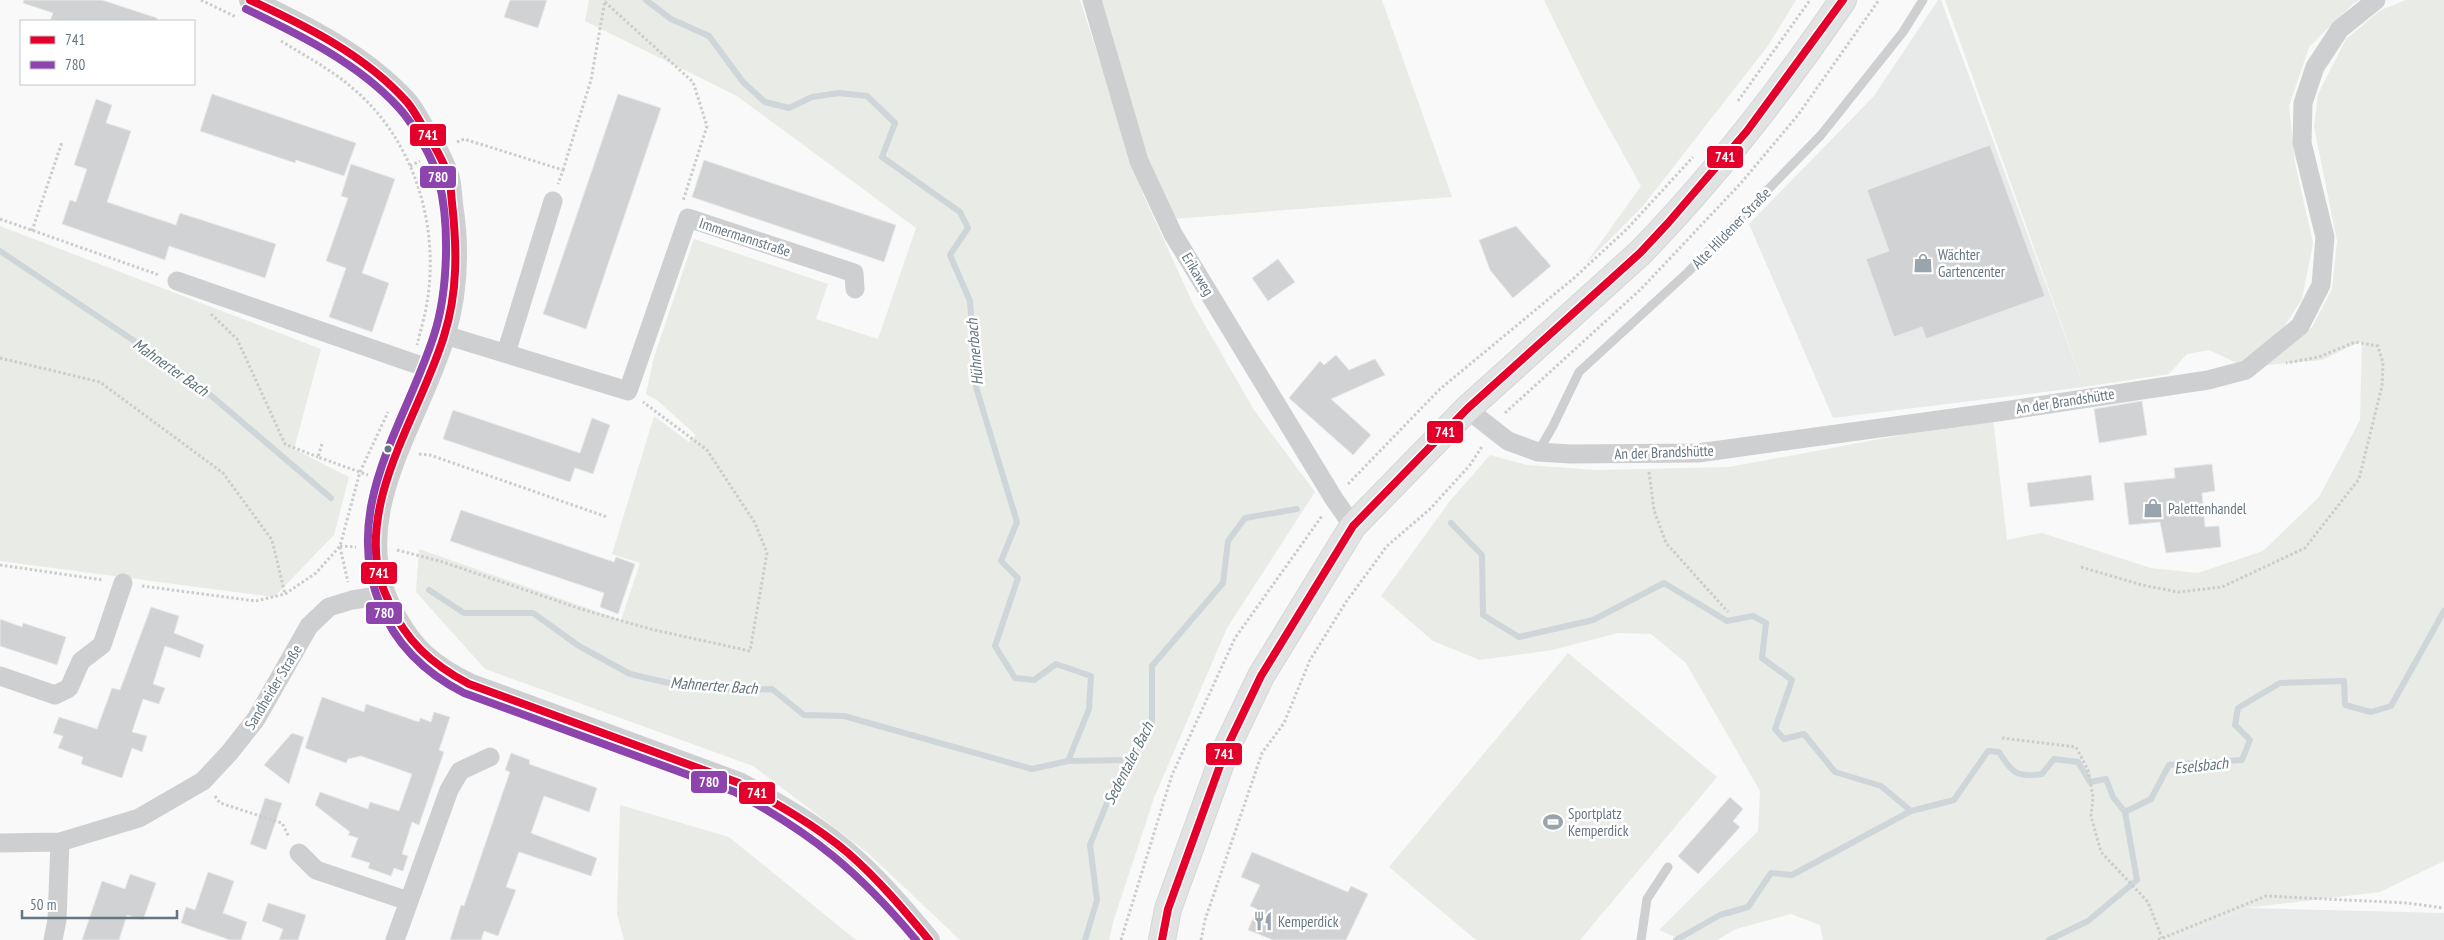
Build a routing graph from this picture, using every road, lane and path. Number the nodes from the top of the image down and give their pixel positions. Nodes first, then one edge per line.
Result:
1 (201, 0) edge
2 (1092, 0) edge
3 (1810, 0) edge
4 (1843, 0) edge
5 (1923, 0) edge
6 (2376, 0) edge
7 (605, 1) edge
8 (246, 10) edge
9 (274, 37) dead end
10 (1735, 106) dead end
11 (62, 142) dead end
12 (438, 151) junction
13 (1698, 151) dead end
14 (410, 166) junction
15 (563, 170) junction
16 (553, 201) joint
17 (688, 218) junction
18 (0, 219) edge
19 (32, 231) junction
20 (178, 282) joint
21 (855, 289) dead end
22 (204, 307) dead end
23 (445, 335) junction
24 (506, 353) junction
25 (0, 358) edge
26 (412, 362) junction
27 (2282, 364) dead end
28 (433, 370) junction
29 (628, 391) junction
30 (392, 404) dead end
31 (1467, 409) junction
32 (1493, 429) junction
33 (322, 444) dead end
34 (398, 450) junction
35 (1538, 452) junction
36 (1647, 454) junction
37 (318, 457) junction
38 (360, 472) junction
39 (386, 481) junction
40 (1334, 499) junction
41 (607, 517) dead end
42 (1353, 526) junction
43 (340, 546) junction
44 (406, 551) dead end
45 (0, 565) edge
46 (2081, 568) dead end
47 (123, 583) junction
48 (285, 594) junction
49 (384, 595) junction
50 (352, 600) junction
51 (1728, 612) dead end
52 (0, 676) edge
53 (2002, 738) dead end
54 (490, 757) dead end
55 (204, 781) junction
56 (60, 842) junction
57 (0, 843) edge
58 (298, 853) joint
59 (1668, 867) dead end
60 (408, 901) junction
61 (2444, 908) edge
62 (2160, 939) edge
63 (53, 940) edge
64 (395, 940) edge
65 (929, 940) edge
66 (1121, 940) edge
67 (1162, 940) edge
68 (1201, 940) edge
69 (1641, 940) edge

1 - 8 path
2 - 40 street, Erikaweg
3 - 10 path
4 - 31 main road
5 - 35 lane, Alte Hildener Straße
6 - 36 street, An der Brandshütte
7 - 15 path
7 - 17 path
8 - 12 street
9 - 14 path
11 - 19 path
12 - 14 path
12 - 15 path
12 - 23 street
13 - 40 path
14 - 26 path
15 - 16 path
16 - 24 street
17 - 21 street, Immermannstraße
17 - 29 street, Immermannstraße
18 - 19 path
19 - 20 path
20 - 26 street
22 - 37 path
23 - 24 street
23 - 28 street
24 - 29 street
25 - 48 path
26 - 28 street
27 - 46 path
28 - 34 street
29 - 44 path
30 - 38 path
31 - 32 street, An der Brandshütte
31 - 42 main road
32 - 35 street, An der Brandshütte
32 - 68 path
33 - 37 path
34 - 39 street
34 - 41 path
35 - 36 street, An der Brandshütte
36 - 51 path
37 - 38 path
38 - 39 path
38 - 43 path
39 - 49 street
40 - 42 street, Erikaweg
40 - 66 path
42 - 67 main road
43 - 48 path
43 - 50 path
45 - 47 path
47 - 48 path
47 - 52 street
49 - 50 street, Sandheider Straße
49 - 65 street
50 - 55 street, Sandheider Straße
53 - 62 path
54 - 60 street
55 - 56 street, Sandheider Straße
55 - 58 path
56 - 57 street, Sandheider Straße
56 - 63 street
58 - 60 street
59 - 69 lane
60 - 64 street
61 - 62 path

